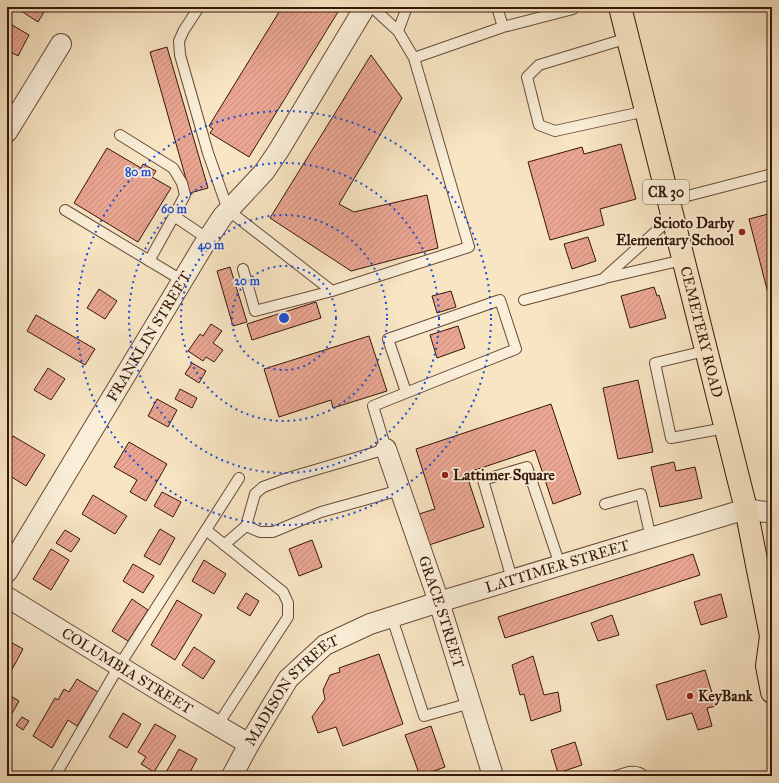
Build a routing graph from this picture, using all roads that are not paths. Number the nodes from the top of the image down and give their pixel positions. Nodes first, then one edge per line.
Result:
1 (199, 7) edge
2 (365, 7) edge
3 (372, 7) edge
4 (406, 7) edge
5 (497, 7) edge
6 (620, 7) edge
7 (574, 9) dead end
8 (503, 27) junction
9 (398, 31) junction
10 (628, 38) junction
11 (61, 44) dead end
12 (414, 58) junction
13 (646, 111) junction
14 (7, 132) edge
15 (120, 135) dead end
16 (772, 174) edge
17 (670, 209) junction
18 (65, 210) dead end
19 (228, 210) junction
20 (174, 216) junction
21 (208, 239) junction
22 (683, 260) junction
23 (149, 261) junction
24 (243, 269) dead end
25 (603, 279) junction
26 (183, 281) junction
27 (332, 291) junction
28 (524, 300) dead end
29 (705, 351) junction
30 (406, 392) junction
31 (725, 428) junction
32 (386, 449) junction
33 (239, 478) dead end
34 (400, 490) junction
35 (605, 504) dead end
36 (746, 509) junction
37 (772, 513) edge
38 (246, 526) junction
39 (206, 530) junction
40 (651, 538) junction
41 (224, 545) junction
42 (560, 565) junction
43 (7, 572) edge
44 (512, 579) junction
45 (7, 597) edge
46 (439, 602) junction
47 (392, 618) junction
48 (370, 624) joint
49 (772, 636) edge
50 (119, 666) junction
51 (772, 692) edge
52 (471, 703) junction
53 (217, 726) junction
54 (249, 744) junction
55 (55, 776) edge
56 (232, 776) edge
57 (493, 776) edge
58 (616, 776) edge
59 (644, 776) edge

1 - 19 lane
2 - 19 street, FRANKLIN STREET
3 - 9 lane
4 - 9 lane
5 - 8 lane
6 - 10 main road, CEMETERY ROAD / CR 30
7 - 8 lane
8 - 12 lane
9 - 12 lane
10 - 13 main road, CEMETERY ROAD / CR 30
10 - 13 lane
11 - 14 street
12 - 27 lane
13 - 17 main road, CEMETERY ROAD / CR 30
15 - 20 lane
16 - 17 lane
17 - 22 main road, CEMETERY ROAD / CR 30
17 - 25 lane
18 - 23 lane
19 - 21 street, FRANKLIN STREET
19 - 27 lane
20 - 21 lane
20 - 23 lane
21 - 26 street, FRANKLIN STREET
22 - 25 lane
22 - 29 main road, CEMETERY ROAD / CR 30
23 - 26 lane
24 - 27 lane
25 - 28 lane
26 - 43 street, FRANKLIN STREET
29 - 31 main road, CEMETERY ROAD / CR 30
29 - 31 lane
30 - 30 lane
30 - 32 lane
31 - 36 main road, CEMETERY ROAD / CR 30
32 - 34 street, GRACE STREET
32 - 38 lane
33 - 39 lane
34 - 38 lane
34 - 46 street, GRACE STREET
35 - 40 lane
36 - 37 street
36 - 40 street, LATTIMER STREET
36 - 49 main road, CEMETERY ROAD / CR 30
38 - 41 lane
39 - 41 lane
39 - 50 lane
40 - 42 street, LATTIMER STREET
41 - 53 lane
42 - 44 street, LATTIMER STREET
42 - 44 lane
44 - 46 street, LATTIMER STREET
45 - 50 street, COLUMBIA STREET
46 - 47 street, LATTIMER STREET
46 - 52 street, GRACE STREET
47 - 48 street, LATTIMER STREET
47 - 52 lane
48 - 54 street, MADISON STREET
49 - 51 main road, CEMETERY ROAD / CR 30
50 - 53 street, COLUMBIA STREET
50 - 55 lane
52 - 57 street, GRACE STREET
53 - 54 street, COLUMBIA STREET
54 - 56 street, MADISON STREET
58 - 59 lane

